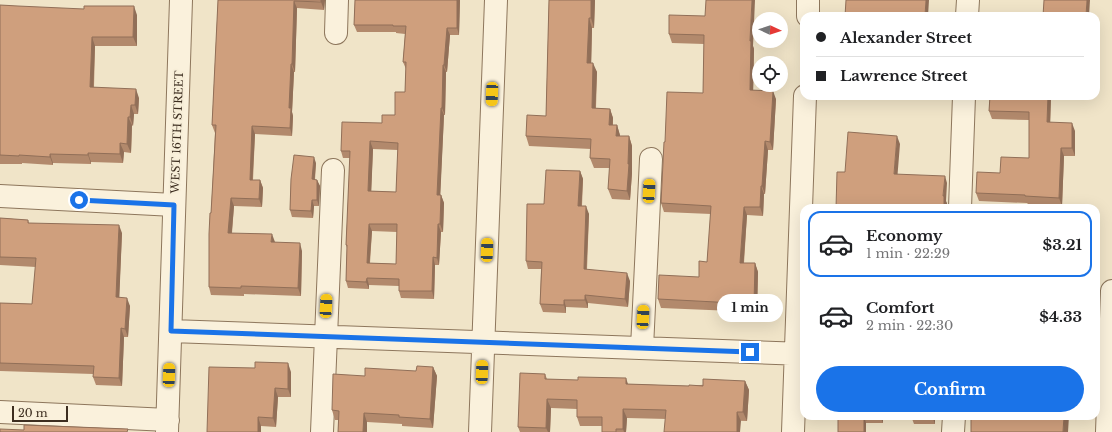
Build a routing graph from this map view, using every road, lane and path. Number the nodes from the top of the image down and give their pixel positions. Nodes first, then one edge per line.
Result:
1 (181, 0) edge
2 (337, 0) edge
3 (496, 0) edge
4 (808, 0) edge
5 (968, 0) edge
6 (808, 12) edge
7 (967, 12) edge
8 (336, 34) dead end
9 (805, 100) edge
10 (964, 100) edge
11 (651, 159) dead end
12 (333, 170) dead end
13 (0, 196) edge
14 (803, 204) edge
15 (960, 204) edge
16 (174, 205) junction
17 (1112, 291) edge
18 (171, 331) junction
19 (325, 337) junction
20 (484, 343) junction
21 (642, 348) junction
22 (800, 354) edge
23 (1106, 365) edge
24 (0, 412) edge
25 (954, 420) edge
26 (168, 426) edge
27 (322, 432) edge
28 (480, 432) edge
29 (794, 432) edge
30 (953, 432) edge
31 (1107, 432) edge

1 - 16 street, WEST 16TH STREET
2 - 8 street
3 - 20 street
4 - 6 street
5 - 7 street
9 - 14 street
10 - 15 street
11 - 21 street
12 - 19 street
13 - 16 street
16 - 18 street, WEST 16TH STREET
17 - 23 street
18 - 19 street
18 - 26 street, WEST 16TH STREET
19 - 20 street
19 - 27 street
20 - 21 street
20 - 28 street
21 - 22 street
22 - 29 street
23 - 31 street
24 - 26 street
25 - 30 street

